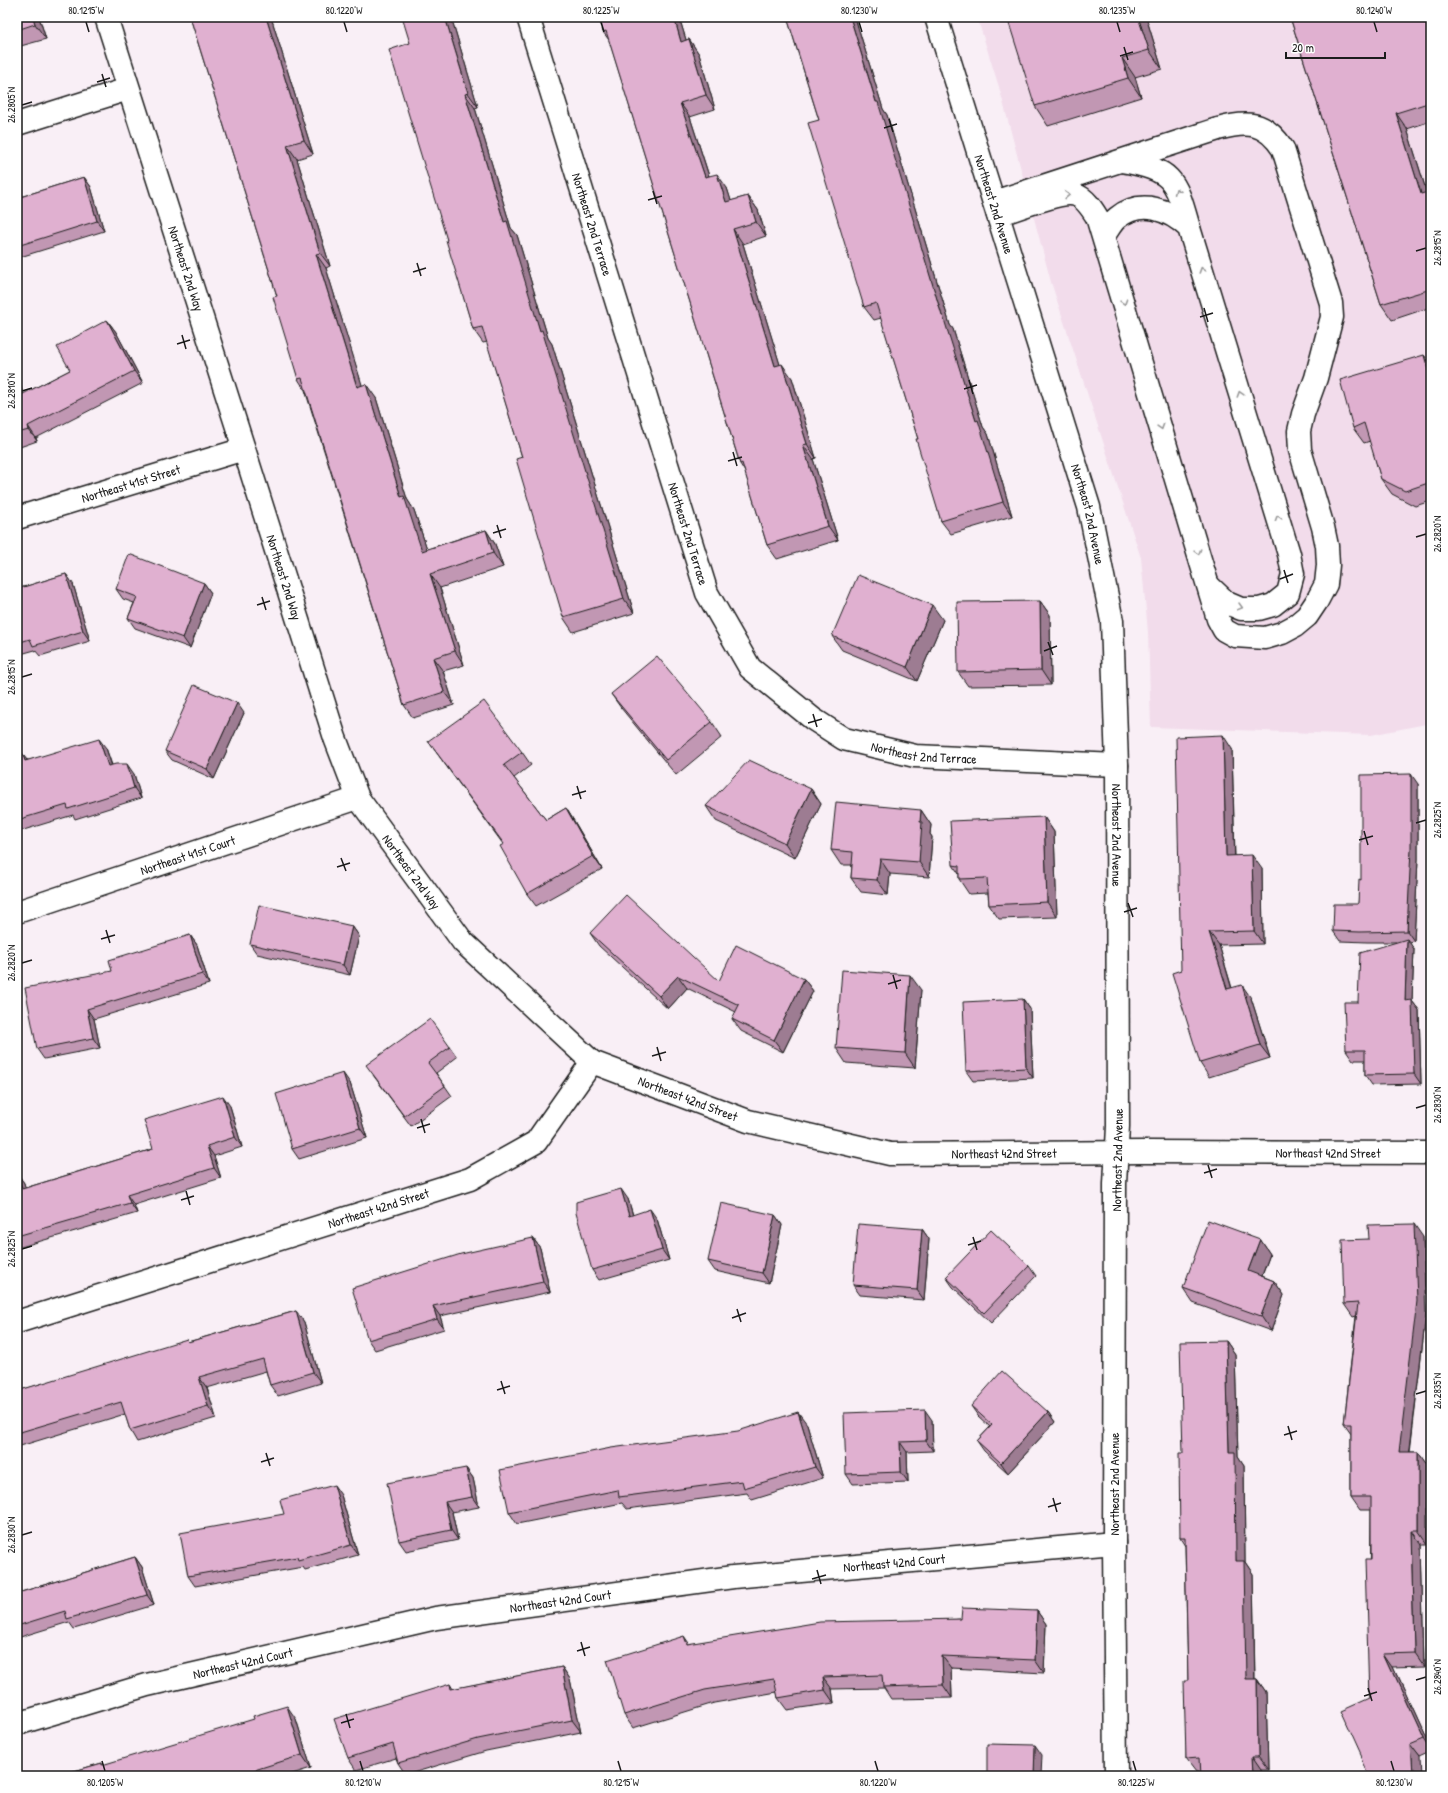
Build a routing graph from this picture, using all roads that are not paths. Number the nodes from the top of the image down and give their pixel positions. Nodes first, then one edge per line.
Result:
1 (106, 17) edge
2 (528, 17) edge
3 (936, 17) edge
4 (128, 89) junction
5 (17, 124) edge
6 (1119, 161) junction
7 (996, 208) junction
8 (1190, 228) junction
9 (1104, 235) junction
10 (244, 449) junction
11 (17, 518) edge
12 (1209, 586) junction
13 (1116, 765) junction
14 (358, 798) junction
15 (17, 912) edge
16 (592, 1062) junction
17 (1117, 1152) junction
18 (1431, 1153) edge
19 (17, 1322) edge
20 (1114, 1543) junction
21 (17, 1724) edge
22 (1116, 1776) edge

1 - 4 street, Northeast 2nd Way
2 - 13 street, Northeast 2nd Terrace
3 - 7 street, Northeast 2nd Avenue
4 - 5 street
4 - 10 street, Northeast 2nd Way
6 - 7 street
8 -> 6 street
6 - 12 street
7 -> 9 street
7 - 13 street, Northeast 2nd Avenue
8 - 9 street
12 -> 8 street
9 -> 12 street
10 - 11 street, Northeast 41st Street
10 - 14 street, Northeast 2nd Way
13 - 17 street, Northeast 2nd Avenue
14 - 15 street, Northeast 41st Court
14 - 16 street, Northeast 2nd Way
16 - 17 street, Northeast 42nd Street
16 - 19 street, Northeast 42nd Street
17 - 18 street, Northeast 42nd Street
17 - 20 street, Northeast 2nd Avenue
20 - 21 street, Northeast 42nd Court
20 - 22 street, Northeast 2nd Avenue

